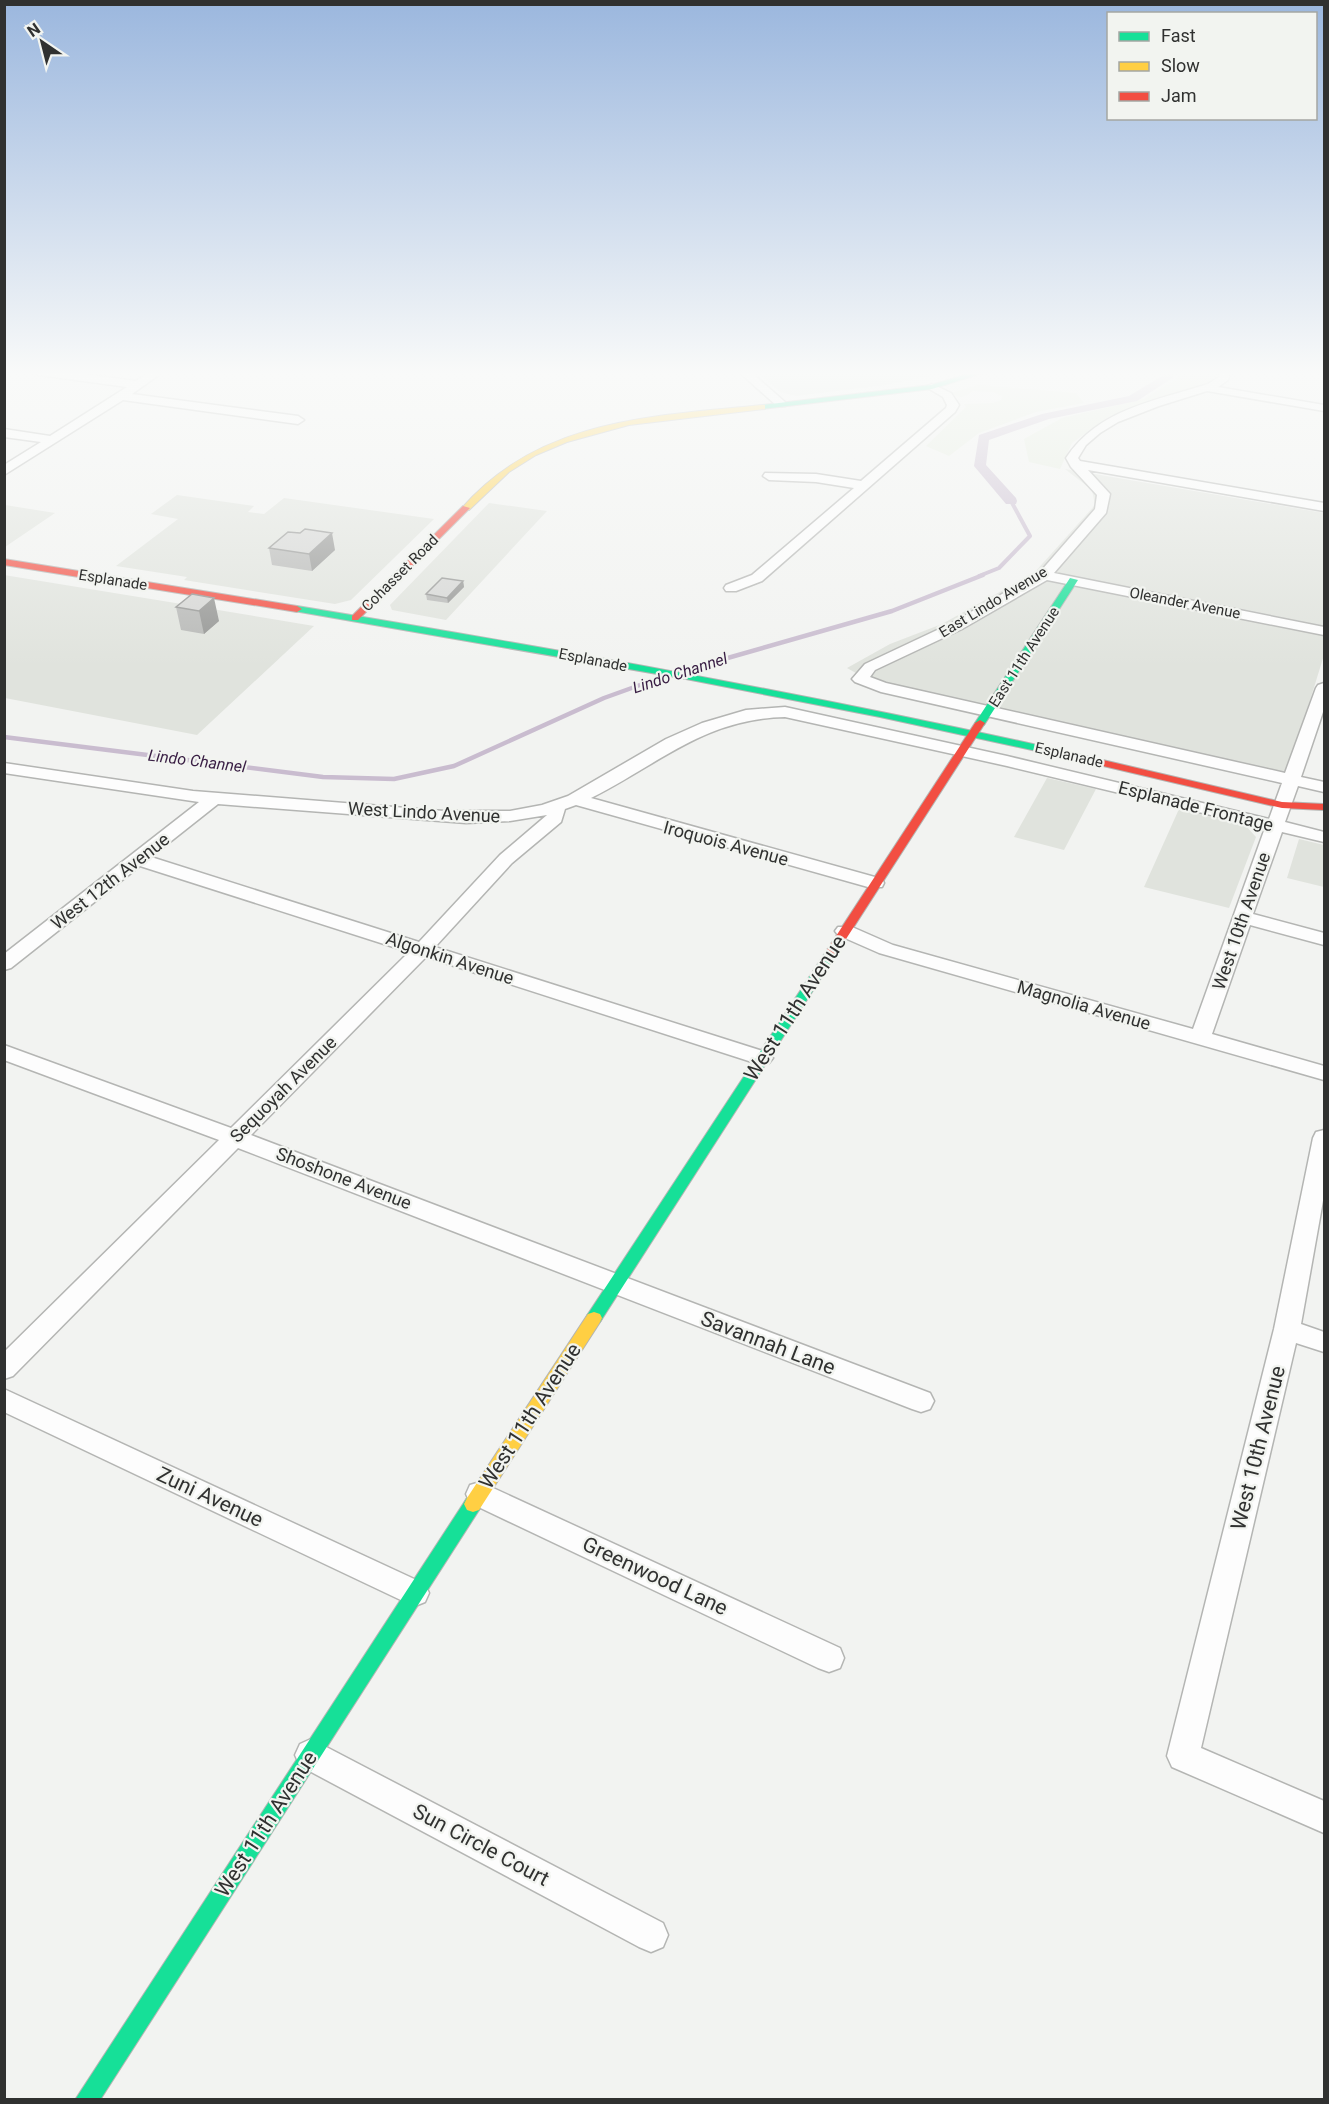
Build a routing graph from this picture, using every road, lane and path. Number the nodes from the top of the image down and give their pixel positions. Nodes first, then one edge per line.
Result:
1 (505, 470) edge
2 (880, 470) edge
3 (1081, 470) edge
4 (1111, 470) edge
5 (769, 476) dead end
6 (862, 485) junction
7 (1324, 507) edge
8 (4, 562) edge
9 (1045, 575) junction
10 (1073, 580) junction
11 (731, 588) dead end
12 (355, 618) junction
13 (1324, 631) edge
14 (1324, 688) edge
15 (988, 711) junction
16 (975, 733) junction
17 (963, 751) junction
18 (4, 768) edge
19 (1291, 780) junction
20 (1324, 787) edge
21 (216, 798) junction
22 (567, 804) junction
23 (1282, 805) junction
24 (1324, 807) edge
25 (1324, 823) edge
26 (1274, 826) junction
27 (1324, 837) edge
28 (138, 859) junction
29 (875, 883) junction
30 (1242, 917) junction
31 (845, 931) junction
32 (1324, 939) edge
33 (423, 949) junction
34 (4, 964) edge
35 (1200, 1038) junction
36 (4, 1052) edge
37 (762, 1058) junction
38 (1324, 1073) edge
39 (237, 1136) junction
40 (1324, 1138) edge
41 (614, 1284) junction
42 (1287, 1329) junction
43 (1324, 1342) edge
44 (4, 1369) edge
45 (4, 1400) edge
46 (921, 1401) dead end
47 (480, 1494) junction
48 (415, 1593) junction
49 (829, 1658) dead end
50 (310, 1755) junction
51 (1324, 1817) edge
52 (651, 1935) dead end
53 (86, 2100) edge

1 - 12 main road, Cohasset Road
2 - 6 street
3 - 9 street, East Lindo Avenue
4 - 7 street
5 - 6 street
6 - 11 street
8 - 12 main road, Esplanade
9 - 10 street, Oleander Avenue
9 - 15 street, East Lindo Avenue
10 - 13 street, Oleander Avenue
10 - 15 main road, East 11th Avenue
12 - 16 main road, Esplanade
14 - 19 street, West 10th Avenue
15 - 16 main road, East 11th Avenue
15 - 19 street
16 - 17 main road, West 11th Avenue
16 - 23 main road, Esplanade
17 - 22 street, West Lindo Avenue
17 - 26 street, Esplanade Frontage
17 - 29 main road, West 11th Avenue
18 - 21 street, West Lindo Avenue
19 - 20 street
19 - 23 street, West 10th Avenue
21 - 22 street, West Lindo Avenue
21 - 28 street, West 12th Avenue
22 - 29 street, Iroquois Avenue
22 - 33 street, Sequoyah Avenue
23 - 24 main road, Esplanade
23 - 25 main road, Esplanade
23 - 26 street, West 10th Avenue
26 - 27 street, Esplanade Frontage
26 - 30 street, West 10th Avenue
28 - 33 street, Algonkin Avenue
28 - 34 street, West 12th Avenue
29 - 31 main road, West 11th Avenue
30 - 32 street
30 - 35 street, West 10th Avenue
31 - 35 street, Magnolia Avenue
31 - 37 main road, West 11th Avenue
33 - 37 street, Algonkin Avenue
33 - 39 street, Sequoyah Avenue
35 - 38 street, Magnolia Avenue
36 - 39 street, Shoshone Avenue
37 - 41 main road, West 11th Avenue
39 - 41 street, Shoshone Avenue
39 - 44 street, Sequoyah Avenue
40 - 42 street, West 10th Avenue
41 - 46 street, Savannah Lane
41 - 47 main road, West 11th Avenue
42 - 43 street
42 - 51 street, West 10th Avenue
45 - 48 street, Zuni Avenue
47 - 48 main road, West 11th Avenue
47 - 49 street, Greenwood Lane
48 - 50 main road, West 11th Avenue
50 - 52 street, Sun Circle Court
50 - 53 main road, West 11th Avenue

